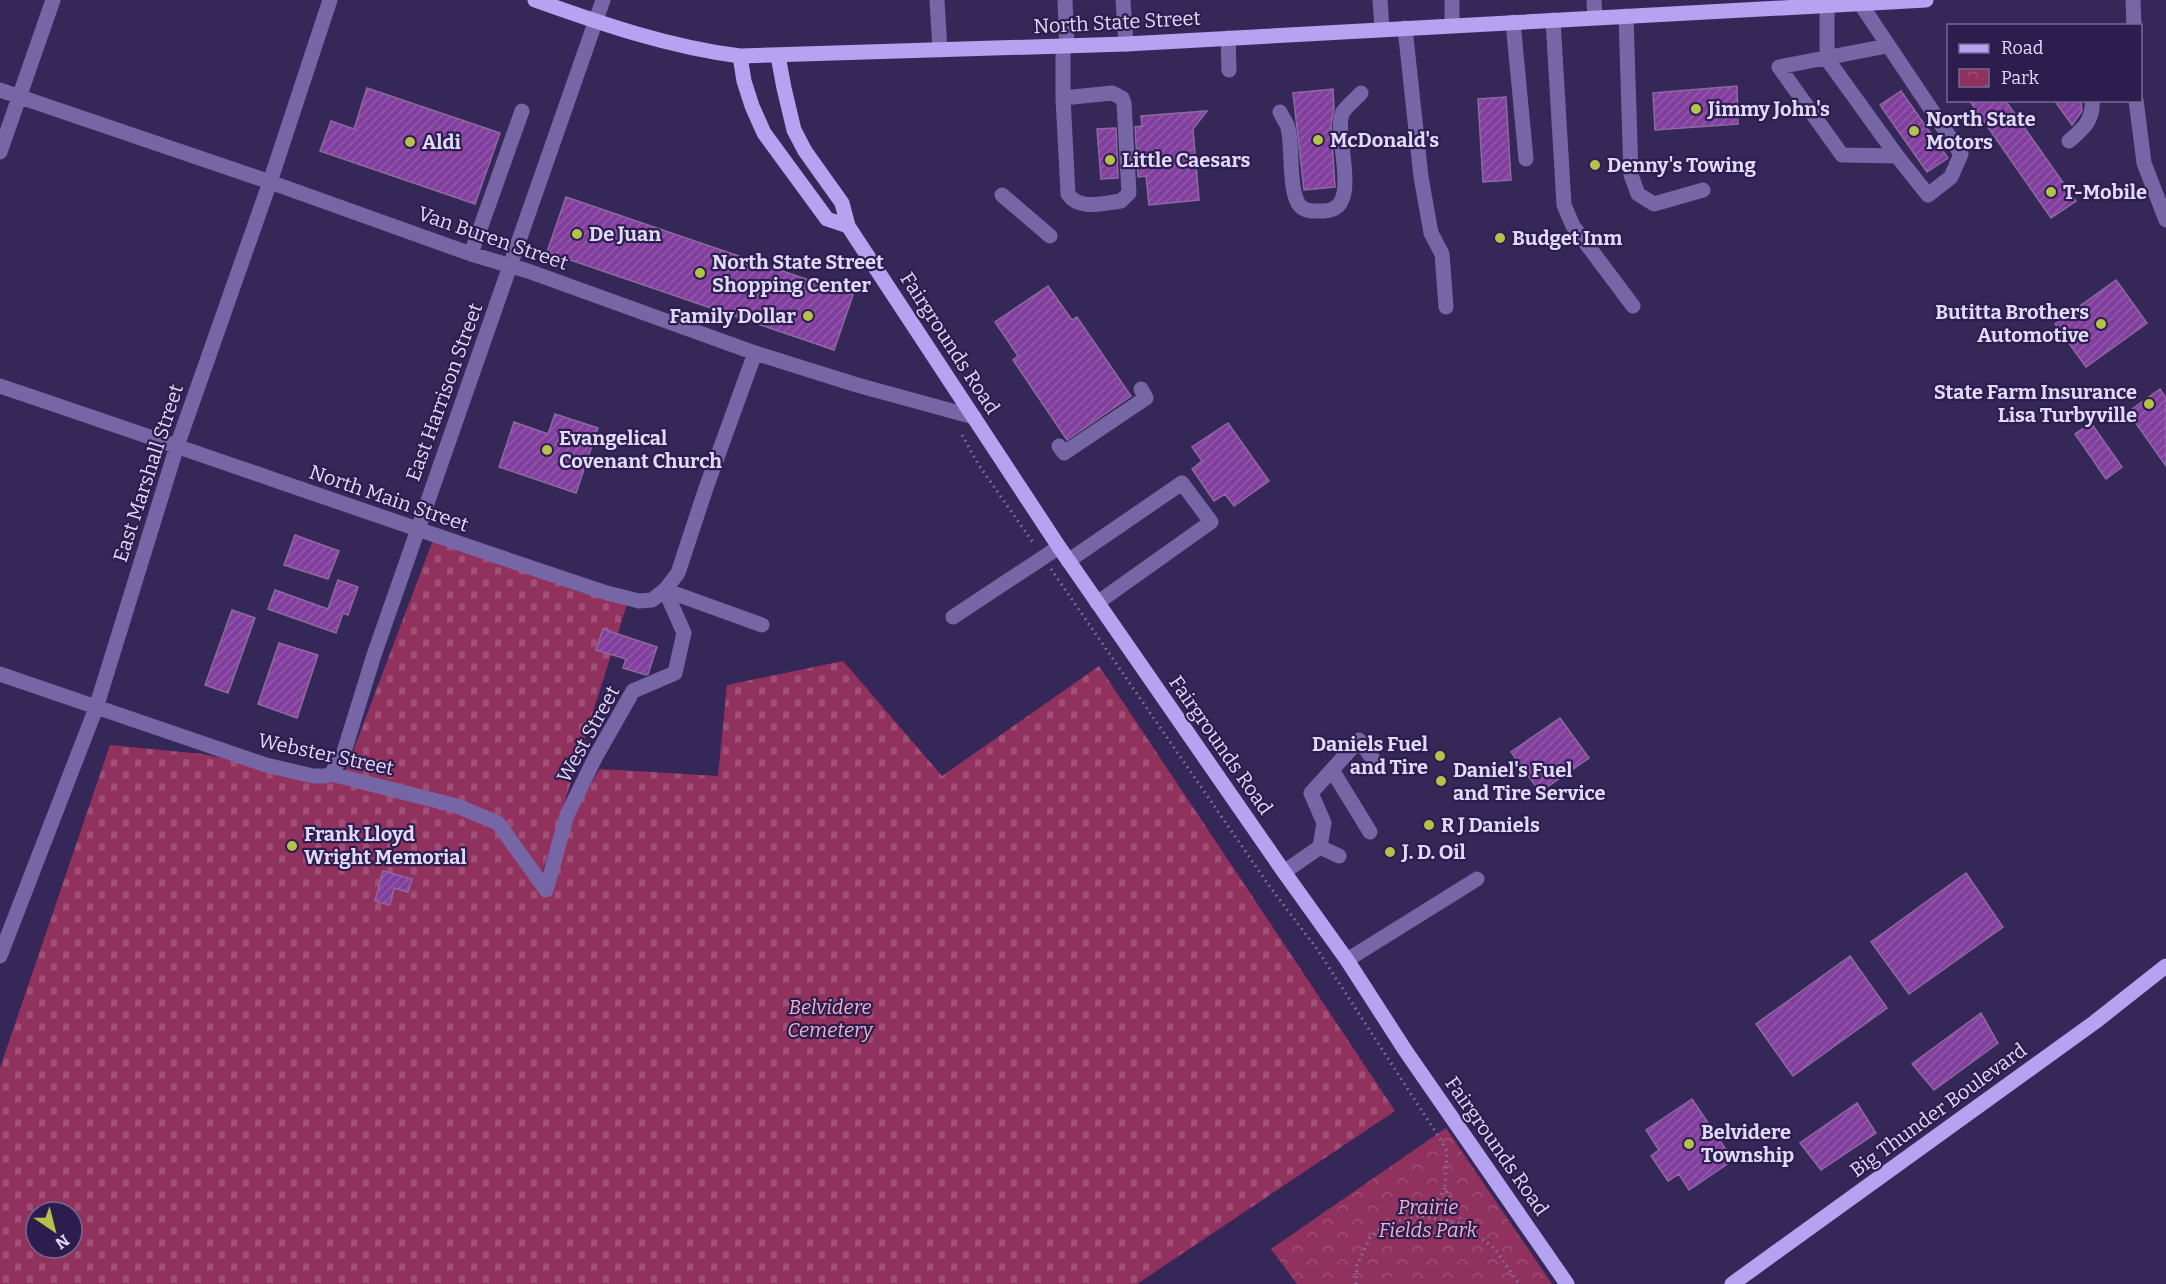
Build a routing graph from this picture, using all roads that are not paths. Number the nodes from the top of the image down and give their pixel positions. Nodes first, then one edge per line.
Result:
1 (53, 0) edge
2 (330, 0) edge
3 (535, 0) edge
4 (603, 0) edge
5 (937, 0) edge
6 (1065, 0) edge
7 (1123, 0) edge
8 (1380, 0) edge
9 (1452, 0) edge
10 (1594, 0) edge
11 (1926, 0) edge
12 (2133, 0) edge
13 (1860, 3) junction
14 (1827, 5) junction
15 (1626, 16) junction
16 (1595, 17) junction
17 (1553, 20) junction
18 (594, 22) junction
19 (1513, 22) junction
20 (2134, 24) edge
21 (1452, 25) junction
22 (1405, 28) junction
23 (1382, 29) junction
24 (1228, 38) junction
25 (1126, 44) junction
26 (1065, 46) junction
27 (1887, 46) junction
28 (940, 50) junction
29 (740, 56) junction
30 (778, 56) junction
31 (1827, 59) junction
32 (1229, 70) dead end
33 (0, 90) edge
34 (1361, 93) dead end
35 (20, 96) junction
36 (1063, 98) junction
37 (2092, 102) edge
38 (2136, 102) edge
39 (522, 111) dead end
40 (1280, 112) dead end
41 (2068, 141) dead end
42 (0, 152) edge
43 (1897, 156) junction
44 (1527, 159) dead end
45 (270, 182) junction
46 (1703, 190) dead end
47 (1002, 195) dead end
48 (2166, 220) edge
49 (848, 226) junction
50 (1050, 236) dead end
51 (471, 254) junction
52 (511, 267) junction
53 (1633, 306) dead end
54 (1446, 307) dead end
55 (755, 353) junction
56 (0, 386) edge
57 (1141, 389) dead end
58 (974, 417) junction
59 (177, 446) junction
60 (1059, 446) dead end
61 (417, 531) junction
62 (1059, 547) junction
63 (1068, 561) junction
64 (665, 590) junction
65 (1097, 603) junction
66 (953, 617) dead end
67 (762, 625) dead end
68 (0, 674) edge
69 (96, 708) junction
70 (1373, 759) dead end
71 (1332, 770) junction
72 (331, 774) junction
73 (1370, 832) dead end
74 (1320, 846) junction
75 (1340, 856) dead end
76 (1284, 872) junction
77 (1477, 879) dead end
78 (546, 890) joint
79 (3, 937) edge
80 (0, 956) edge
81 (1347, 960) junction
82 (2166, 966) edge
83 (1567, 1284) edge
84 (1732, 1284) edge

1 - 35 street
2 - 45 street, East Marshall Street
3 - 18 main road, North State Street
4 - 18 street, East Harrison Street
5 - 28 street
6 - 26 street
7 - 25 street
8 - 23 street
9 - 21 street
10 - 16 street
11 - 13 main road, North State Street
12 - 20 street
13 - 14 main road, North State Street
13 - 27 street
14 - 15 main road, North State Street
14 - 31 street
15 - 16 main road, North State Street
15 - 46 street
16 - 17 main road, North State Street
17 - 19 main road, North State Street
17 - 53 street
18 - 29 main road, North State Street
18 - 52 street, East Harrison Street
19 - 21 main road, North State Street
19 - 44 street
21 - 22 main road, North State Street
22 - 23 main road, North State Street
22 - 54 street
23 - 24 main road, North State Street
24 - 25 main road, North State Street
24 - 32 street
25 - 26 main road, North State Street
26 - 28 main road, North State Street
26 - 36 street
27 - 31 street
27 - 43 street
28 - 30 main road, North State Street
29 - 30 main road, North State Street
29 - 49 main road
30 - 49 main road, Fairgrounds Road
31 - 43 street
31 - 43 street
33 - 35 street, Van Buren Street
34 - 40 street
35 - 42 street
35 - 45 street, Van Buren Street
36 - 36 street
37 - 41 street
38 - 48 street
39 - 51 street
45 - 51 street, Van Buren Street
45 - 59 street, East Marshall Street
47 - 50 street
49 - 58 main road, Fairgrounds Road
51 - 52 street, Van Buren Street
52 - 55 street, Van Buren Street
52 - 61 street, East Harrison Street
55 - 58 street, Van Buren Street
55 - 64 street
56 - 59 street, North Main Street
57 - 60 street
58 - 62 main road, Fairgrounds Road
59 - 61 street, North Main Street
59 - 69 street, East Marshall Street
61 - 64 street, North Main Street
61 - 72 street, East Harrison Street
62 - 63 main road, Fairgrounds Road
62 - 66 street
63 - 65 main road, Fairgrounds Road
63 - 65 street
64 - 67 street
64 - 78 street, West Street
65 - 76 main road, Fairgrounds Road
68 - 69 street, Webster Street
69 - 72 street, Webster Street
69 - 79 street, East Marshall Street
70 - 71 street
71 - 73 street
71 - 74 street
72 - 78 street, Webster Street
74 - 75 street
74 - 76 street
76 - 81 main road, Fairgrounds Road
77 - 81 street
79 - 80 street, East Marshall Street
81 - 83 main road, Fairgrounds Road
82 - 84 main road, Big Thunder Boulevard

